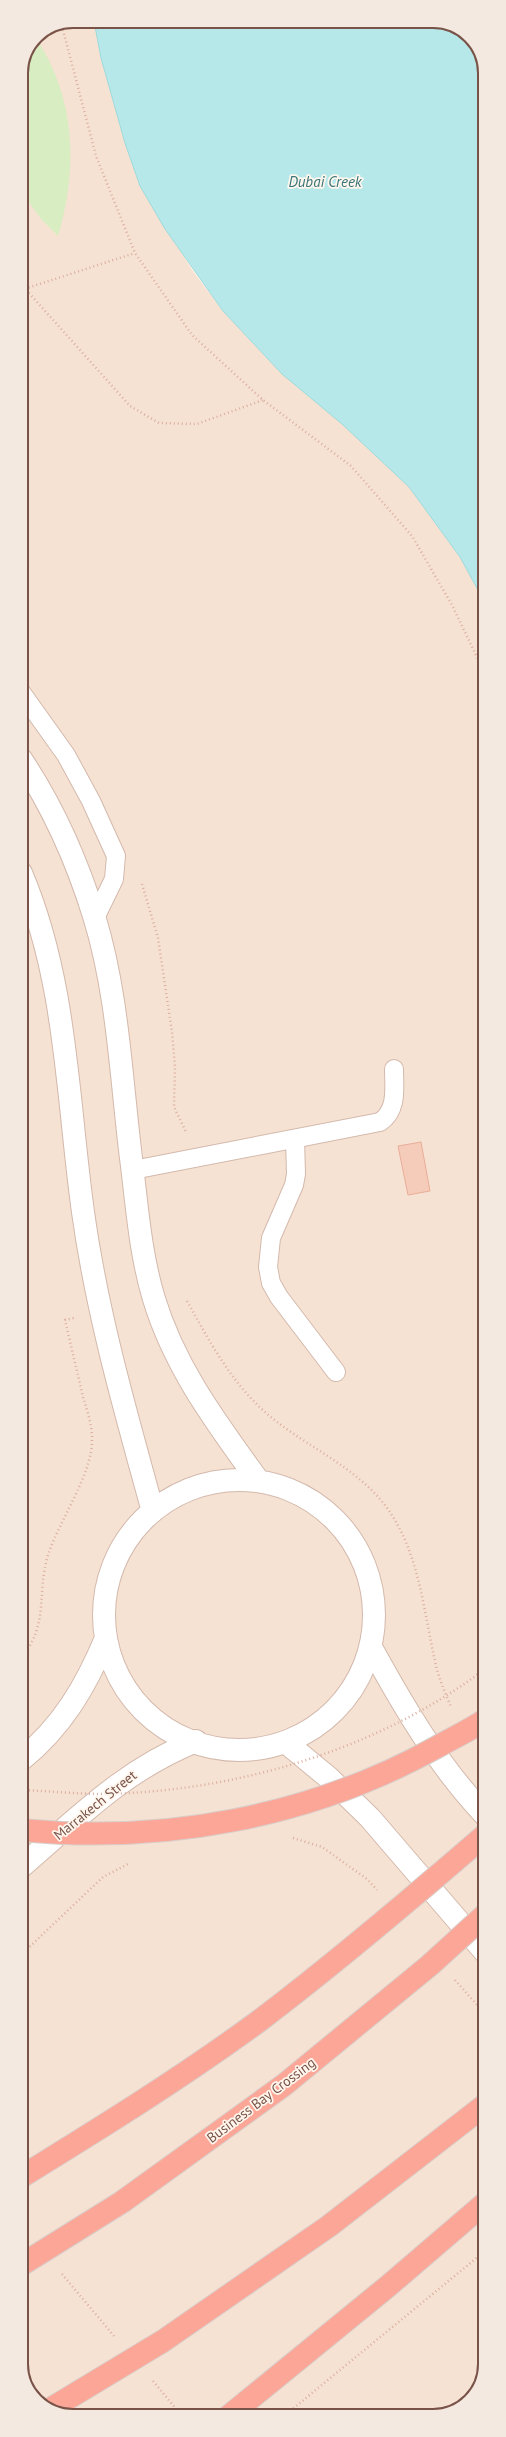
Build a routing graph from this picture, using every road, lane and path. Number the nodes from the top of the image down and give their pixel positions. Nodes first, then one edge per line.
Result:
1 (63, 29) edge
2 (135, 253) junction
3 (28, 288) edge
4 (28, 295) edge
5 (263, 400) junction
6 (478, 659) edge
7 (28, 702) edge
8 (28, 771) edge
9 (140, 881) dead end
10 (28, 892) edge
11 (95, 918) junction
12 (394, 1069) dead end
13 (295, 1139) junction
14 (193, 1158) junction
15 (132, 1170) junction
16 (186, 1298) dead end
17 (65, 1320) dead end
18 (336, 1372) dead end
19 (258, 1479) junction
20 (152, 1508) junction
21 (106, 1638) junction
22 (372, 1649) junction
23 (28, 1651) edge
24 (478, 1674) edge
25 (452, 1710) dead end
26 (478, 1724) edge
27 (196, 1742) junction
28 (289, 1744) junction
29 (28, 1755) edge
30 (28, 1790) edge
31 (478, 1808) edge
32 (28, 1831) edge
33 (289, 1836) dead end
34 (478, 1841) edge
35 (28, 1860) edge
36 (133, 1861) dead end
37 (378, 1891) dead end
38 (478, 1921) edge
39 (478, 1944) edge
40 (28, 1948) edge
41 (454, 1979) dead end
42 (478, 2006) edge
43 (478, 2110) edge
44 (28, 2172) edge
45 (478, 2208) edge
46 (478, 2257) edge
47 (28, 2261) edge
48 (57, 2267) dead end
49 (117, 2338) dead end
50 (152, 2380) dead end
51 (56, 2405) edge
52 (176, 2409) edge
53 (238, 2409) edge
54 (293, 2409) edge

1 - 2 path
2 - 3 path
2 - 5 path
4 - 5 path
5 - 6 path
7 - 11 lane
8 - 11 street
9 - 14 path
10 - 20 street
11 - 15 street
12 - 13 lane
13 - 14 lane
13 - 18 lane
14 - 15 lane
15 - 19 street
16 - 25 path
17 - 23 path
19 - 20 street
19 - 22 street
20 - 21 street
21 - 27 street
21 - 29 street
22 - 28 street
22 - 31 street
24 - 30 path, bridge
26 - 32 highway, bridge
27 - 28 street
27 - 35 street, Marrakech Street
28 - 39 street
33 - 37 path
34 - 44 highway, bridge
36 - 40 path
38 - 47 highway, Business Bay Crossing, bridge
41 - 42 path
43 - 51 highway, bridge
45 - 53 highway
46 - 54 path
48 - 49 path
50 - 52 path

